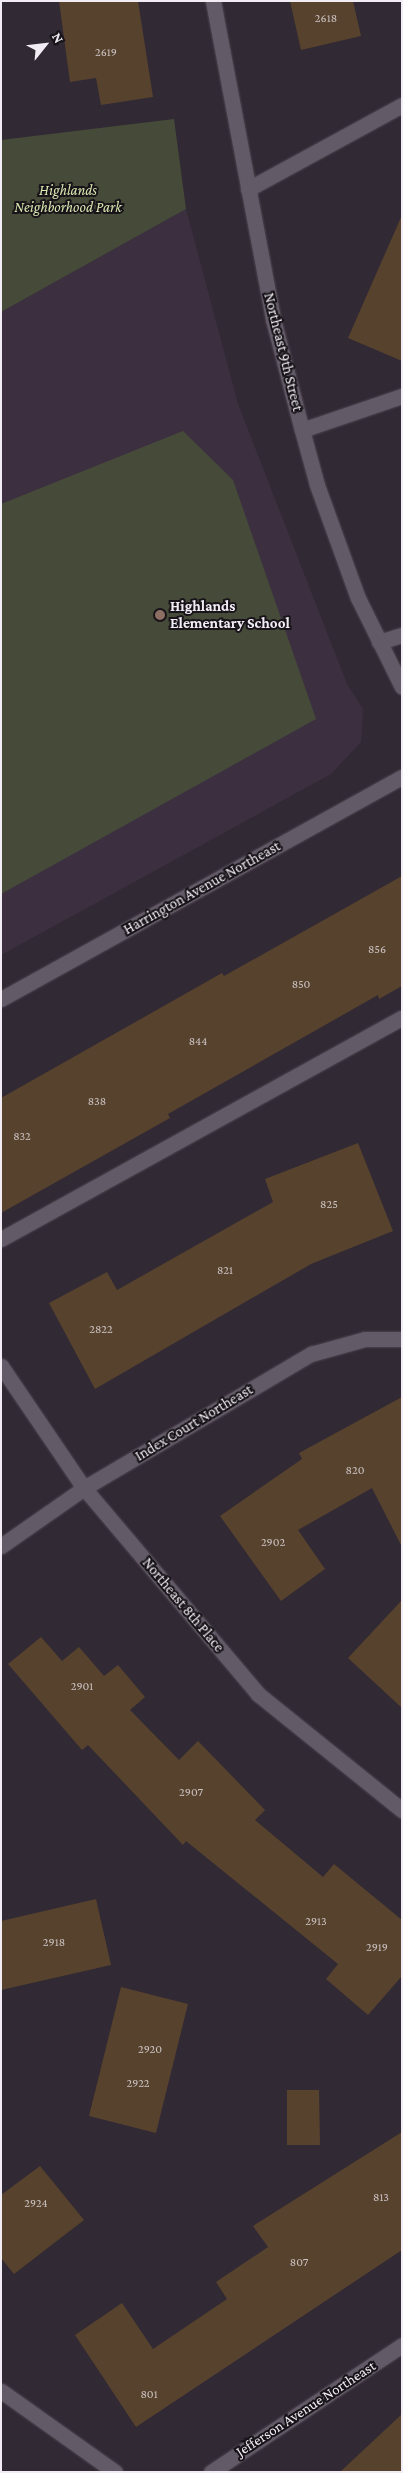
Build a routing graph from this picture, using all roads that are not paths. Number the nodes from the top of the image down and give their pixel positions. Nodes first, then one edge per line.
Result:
1 (214, 1) edge
2 (402, 105) edge
3 (248, 189) junction
4 (402, 396) edge
5 (302, 430) junction
6 (402, 635) edge
7 (379, 642) junction
8 (402, 687) edge
9 (402, 777) edge
10 (1, 999) edge
11 (402, 1018) edge
12 (1, 1239) edge
13 (402, 1338) edge
14 (1, 1366) edge
15 (84, 1488) junction
16 (1, 1546) edge
17 (402, 1810) edge
18 (402, 2345) edge
19 (1, 2390) edge
20 (115, 2472) edge
21 (211, 2472) edge

1 - 3 street, Northeast 9th Street
2 - 3 street
3 - 5 street, Northeast 9th Street
4 - 5 street
5 - 7 street, Northeast 9th Street
6 - 7 street
7 - 8 street, Northeast 9th Street
9 - 10 street, Harrington Avenue Northeast
11 - 12 street
13 - 15 street, Index Court Northeast
14 - 15 street, Northeast 8th Place
15 - 16 street, Index Court Northeast
15 - 17 street, Northeast 8th Place
18 - 21 street, Jefferson Avenue Northeast
19 - 20 street

